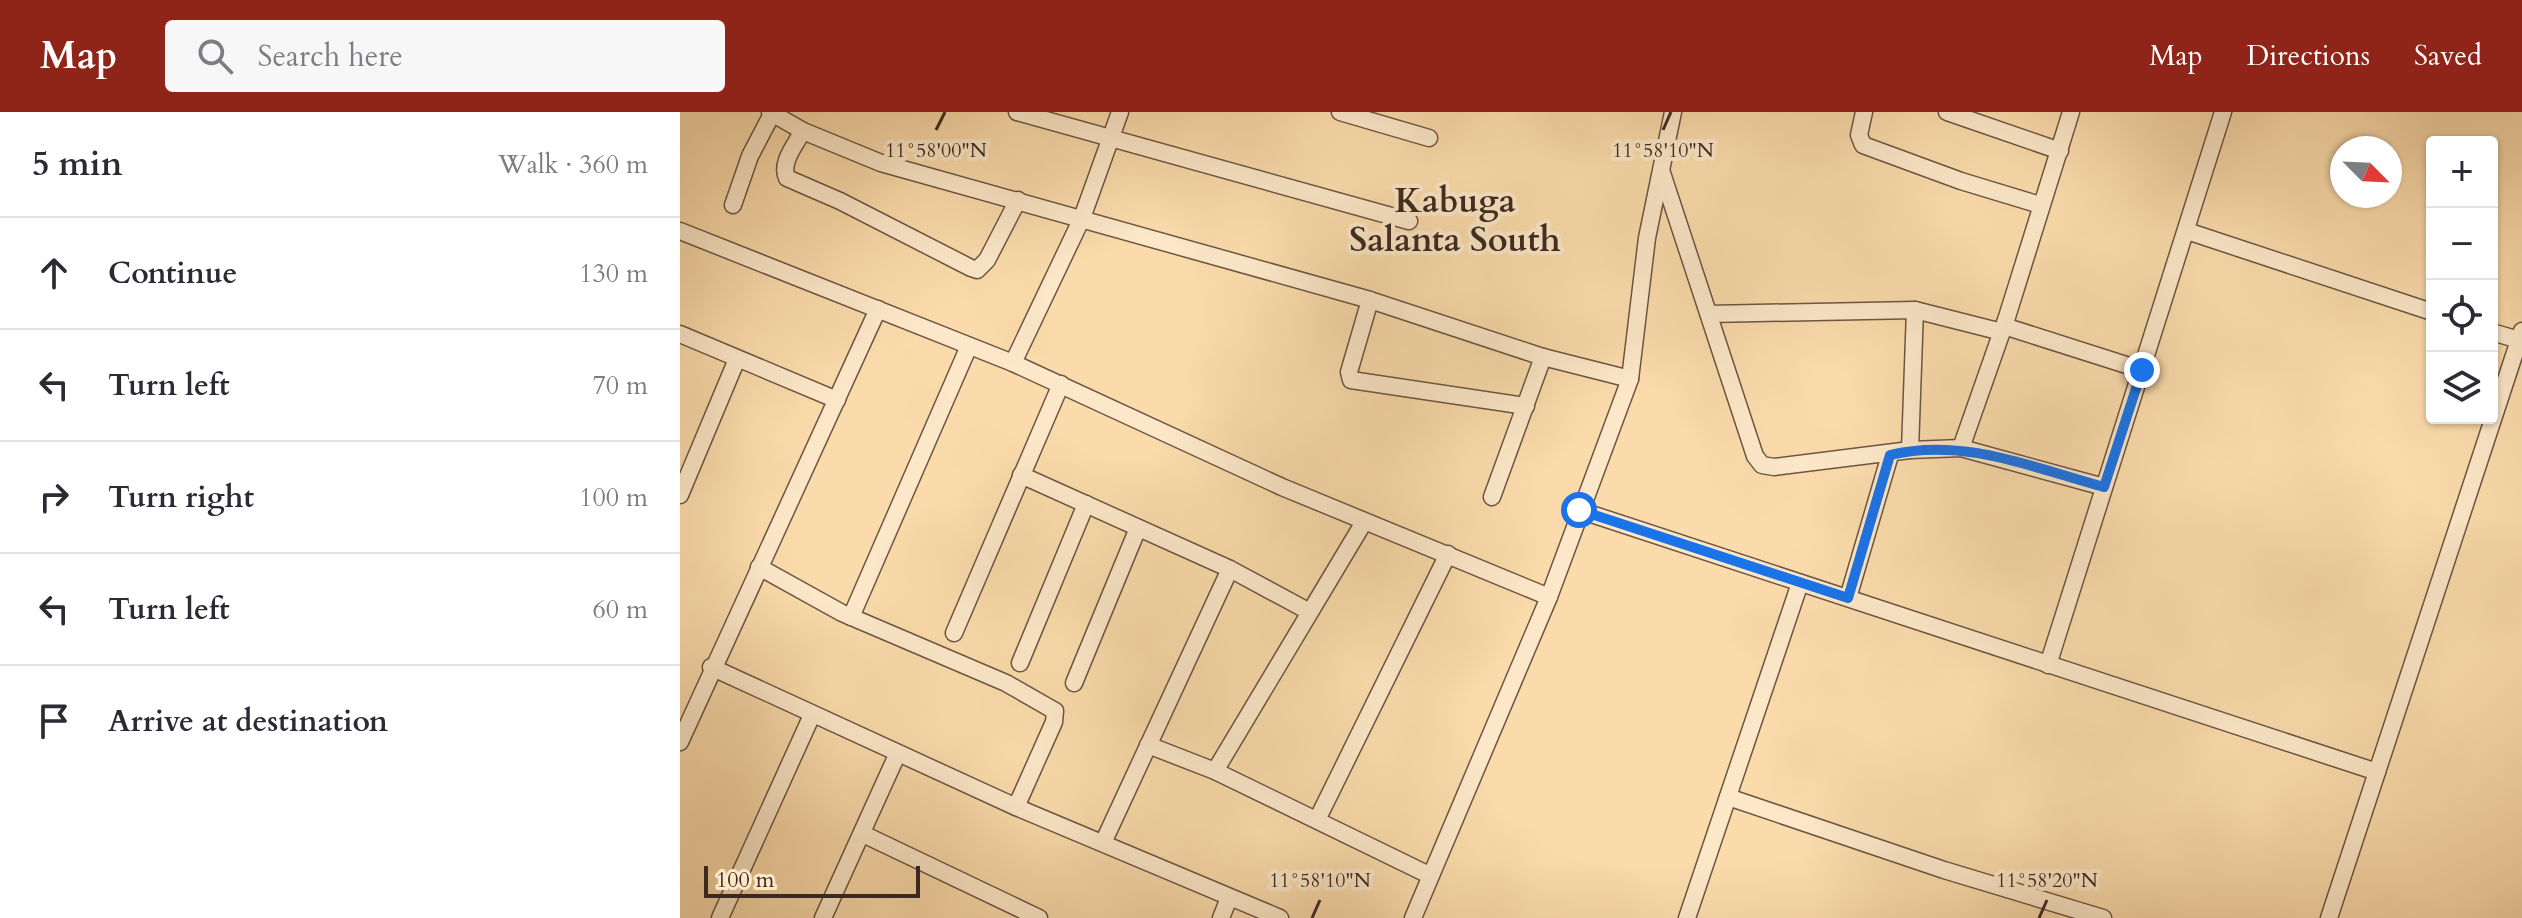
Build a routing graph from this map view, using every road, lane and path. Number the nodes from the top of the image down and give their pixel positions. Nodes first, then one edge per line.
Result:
1 (771, 112) edge
2 (1017, 112) edge
3 (1120, 112) edge
4 (1340, 112) edge
5 (1673, 112) edge
6 (1864, 112) edge
7 (1947, 112) edge
8 (2071, 112) edge
9 (2223, 112) edge
10 (803, 131) junction
11 (1429, 138) dead end
12 (1112, 139) junction
13 (2060, 151) junction
14 (1661, 170) junction
15 (1018, 200) junction
16 (733, 205) dead end
17 (2040, 205) junction
18 (1082, 218) junction
19 (1409, 221) dead end
20 (680, 231) edge
21 (2187, 231) junction
22 (1370, 300) junction
23 (878, 309) junction
24 (1915, 310) junction
25 (2426, 310) edge
26 (1709, 314) junction
27 (2003, 329) junction
28 (2498, 333) edge
29 (680, 334) edge
30 (2520, 336) edge
31 (969, 346) junction
32 (1543, 357) junction
33 (737, 359) junction
34 (1013, 363) junction
35 (2142, 370) junction
36 (1630, 379) junction
37 (1061, 384) junction
38 (837, 400) junction
39 (1526, 406) junction
40 (1961, 448) junction
41 (1910, 450) junction
42 (1890, 455) junction
43 (1021, 475) junction
44 (2104, 487) junction
45 (680, 495) edge
46 (1492, 497) dead end
47 (1086, 504) junction
48 (1579, 510) junction
49 (1364, 522) junction
50 (1138, 528) junction
51 (1448, 554) junction
52 (759, 567) junction
53 (1230, 569) junction
54 (1800, 583) junction
55 (1549, 597) junction
56 (1848, 598) junction
57 (1308, 611) junction
58 (851, 617) junction
59 (954, 633) dead end
60 (1020, 663) dead end
61 (2048, 665) junction
62 (711, 667) junction
63 (1074, 683) dead end
64 (812, 715) junction
65 (680, 742) edge
66 (1148, 745) junction
67 (897, 755) junction
68 (1215, 771) junction
69 (2377, 772) junction
70 (1728, 797) junction
71 (1016, 807) junction
72 (1317, 820) junction
73 (863, 834) junction
74 (1103, 843) junction
75 (1429, 875) junction
76 (1229, 898) junction
77 (1011, 912) edge
78 (720, 918) edge
79 (823, 918) edge
80 (1039, 918) edge
81 (1221, 918) edge
82 (1280, 918) edge
83 (1413, 918) edge
84 (1687, 918) edge
85 (2103, 918) edge
86 (2329, 918) edge

1 - 10 street
1 - 16 street
2 - 12 street
3 - 12 street
4 - 11 street
5 - 14 street
6 - 17 street
7 - 13 street
8 - 13 street
9 - 21 street
10 - 15 street
10 - 15 street
12 - 18 street
12 - 19 street
13 - 17 street
14 - 26 street
14 - 36 street
15 - 18 street
17 - 27 street
18 - 22 street
18 - 34 street
20 - 23 street
21 - 25 street
21 - 35 street
22 - 32 street
22 - 39 street
23 - 31 street
23 - 38 street
24 - 26 street
24 - 27 street
24 - 41 street
26 - 42 street
27 - 35 street
27 - 40 street
28 - 30 street
29 - 33 street
30 - 69 street
31 - 34 street
31 - 58 street
32 - 36 street
32 - 39 street
33 - 38 street
33 - 45 street
34 - 37 street
35 - 44 street
36 - 48 street
37 - 43 street
37 - 49 street
38 - 52 street
39 - 46 street
40 - 41 street
40 - 44 street
41 - 42 street
42 - 56 street
43 - 47 street
43 - 59 street
44 - 61 street
47 - 50 street
47 - 60 street
48 - 54 street
48 - 55 street
49 - 51 street
49 - 57 street
50 - 53 street
50 - 63 street
51 - 55 street
51 - 72 street
52 - 58 street
52 - 62 street
53 - 57 street
53 - 66 street
54 - 56 street
54 - 70 street
55 - 75 street
56 - 61 street
57 - 68 street
58 - 71 street
61 - 69 street
62 - 64 street
62 - 65 street
64 - 67 street
64 - 78 street
66 - 68 street
66 - 74 street
67 - 71 street
67 - 73 street
68 - 72 street
69 - 86 street
70 - 84 street
70 - 85 street
71 - 74 street
72 - 75 street
73 - 77 street
73 - 79 street
74 - 76 street
75 - 83 street
76 - 81 street
76 - 82 street
77 - 80 street

